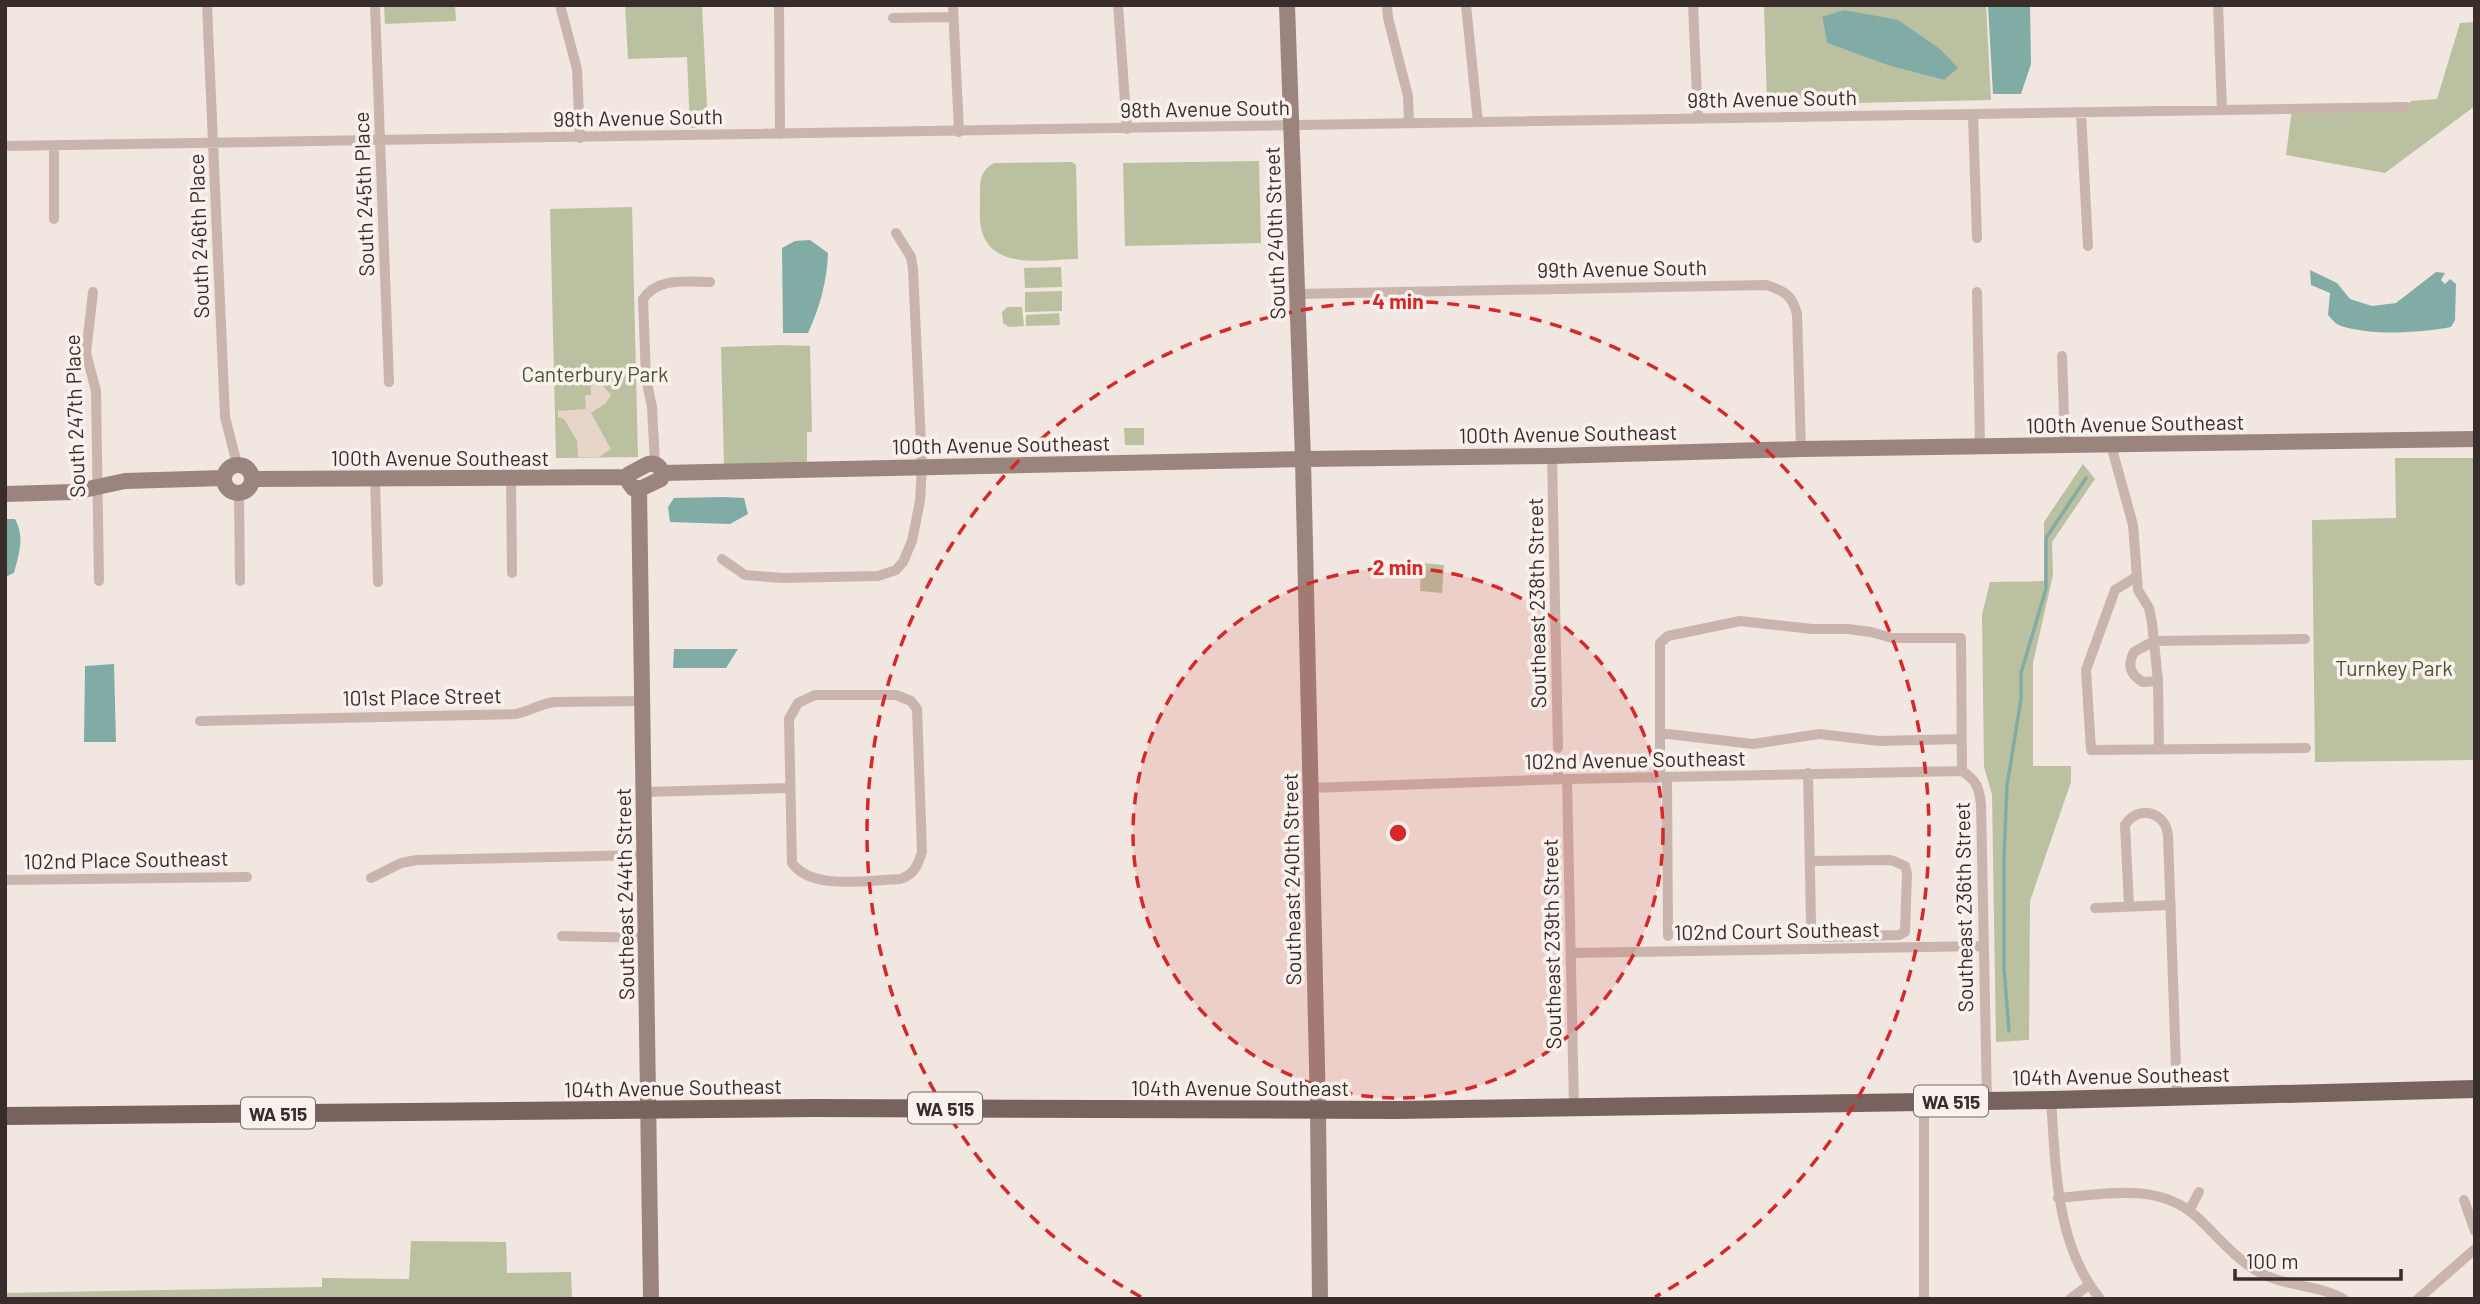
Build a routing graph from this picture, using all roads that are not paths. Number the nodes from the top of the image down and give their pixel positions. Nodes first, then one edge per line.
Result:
1 (208, 5) edge
2 (375, 5) edge
3 (560, 5) edge
4 (779, 5) edge
5 (1118, 5) edge
6 (1287, 5) edge
7 (1387, 5) edge
8 (1466, 5) edge
9 (1693, 5) edge
10 (2218, 5) edge
11 (953, 11) edge
12 (893, 18) dead end
13 (2406, 107) dead end
14 (2222, 110) junction
15 (2081, 113) junction
16 (1973, 116) junction
17 (1698, 119) junction
18 (1478, 122) junction
19 (1409, 123) junction
20 (1292, 126) junction
21 (1127, 129) junction
22 (959, 132) junction
23 (780, 134) junction
24 (580, 138) junction
25 (380, 141) junction
26 (214, 143) junction
27 (5, 146) edge
28 (54, 146) junction
29 (54, 219) dead end
30 (897, 233) dead end
31 (1977, 238) dead end
32 (2088, 246) dead end
33 (710, 282) dead end
34 (93, 292) dead end
35 (1977, 292) dead end
36 (1297, 295) junction
37 (2062, 356) dead end
38 (389, 382) dead end
39 (2475, 439) edge
40 (2065, 445) junction
41 (2111, 445) junction
42 (1980, 446) junction
43 (1801, 449) junction
44 (1552, 456) junction
45 (1303, 459) junction
46 (237, 464) junction
47 (922, 467) junction
48 (658, 469) junction
49 (511, 477) junction
50 (224, 478) junction
51 (252, 479) junction
52 (375, 479) junction
53 (633, 483) junction
54 (97, 489) junction
55 (239, 493) junction
56 (5, 494) edge
57 (722, 559) dead end
58 (512, 573) dead end
59 (2136, 577) junction
60 (99, 581) dead end
61 (240, 581) dead end
62 (378, 582) dead end
63 (2305, 639) dead end
64 (2154, 641) junction
65 (2174, 641) junction
66 (2156, 660) junction
67 (2158, 681) junction
68 (642, 701) junction
69 (200, 721) dead end
70 (1660, 733) junction
71 (1961, 739) junction
72 (1558, 748) dead end
73 (2305, 748) dead end
74 (2159, 749) junction
75 (1558, 764) dead end
76 (1962, 771) junction
77 (1808, 774) junction
78 (1664, 777) junction
79 (1563, 779) junction
80 (790, 788) junction
81 (1310, 788) junction
82 (643, 792) junction
83 (645, 855) junction
84 (1810, 861) junction
85 (247, 877) dead end
86 (371, 878) dead end
87 (5, 880) edge
88 (2171, 905) junction
89 (2129, 906) junction
90 (2095, 908) dead end
91 (562, 936) dead end
92 (1668, 936) dead end
93 (646, 938) junction
94 (1984, 946) junction
95 (1571, 953) junction
96 (2475, 1089) edge
97 (2177, 1096) junction
98 (1986, 1100) junction
99 (2051, 1100) junction
100 (1924, 1101) junction
101 (1574, 1108) junction
102 (1318, 1110) junction
103 (648, 1111) junction
104 (5, 1116) edge
105 (2199, 1192) dead end
106 (2058, 1198) junction
107 (2464, 1200) dead end
108 (2189, 1211) junction
109 (2475, 1231) edge
110 (2475, 1250) edge
111 (2089, 1285) junction
112 (651, 1299) edge
113 (1320, 1299) edge
114 (1924, 1299) edge
115 (2070, 1299) edge
116 (2100, 1299) edge
117 (2344, 1299) edge
118 (2418, 1299) edge

1 - 26 street, South 246th Place
2 - 25 street, South 245th Place
3 - 24 street
4 - 23 street
5 - 21 street
6 - 20 street, South 240th Street
7 - 19 street
8 - 18 street
9 - 17 street
10 - 14 street
11 - 12 street
11 - 22 street
13 - 14 street, 98th Avenue South
14 - 15 street, 98th Avenue South
15 - 16 street, 98th Avenue South
15 - 32 street
16 - 17 street, 98th Avenue South
16 - 31 street
17 - 18 street, 98th Avenue South
18 - 19 street, 98th Avenue South
19 - 20 street, 98th Avenue South
20 - 21 street, 98th Avenue South
20 - 36 street, South 240th Street
21 - 22 street, 98th Avenue South
22 - 23 street, 98th Avenue South
23 - 24 street, 98th Avenue South
24 - 25 street, 98th Avenue South
25 - 26 street, 98th Avenue South
25 - 38 street, South 245th Place
26 - 28 street, 98th Avenue South
26 - 46 street, South 246th Place
27 - 28 street, 98th Avenue South
28 - 29 street
30 - 47 street
33 - 48 street
34 - 54 street, South 247th Place
35 - 42 street
36 - 43 street, 99th Avenue South
36 - 45 street, South 240th Street
37 - 40 street
39 - 41 street, 100th Avenue Southeast
40 - 41 street, 100th Avenue Southeast
40 - 42 street, 100th Avenue Southeast
41 - 59 street
42 - 43 street, 100th Avenue Southeast
43 - 44 street, 100th Avenue Southeast
44 - 45 street, 100th Avenue Southeast
44 - 72 street, Southeast 238th Street
45 - 47 street, 100th Avenue Southeast
45 - 81 street, Southeast 240th Street
46 - 50 street
46 - 51 street
47 - 48 street, 100th Avenue Southeast
47 - 57 street
48 - 53 street
49 - 52 street, 100th Avenue Southeast
49 - 53 street, 100th Avenue Southeast
49 - 58 street
50 - 54 street
50 - 55 street
51 - 52 street, 100th Avenue Southeast
51 - 55 street
52 - 62 street
53 - 68 street, Southeast 244th Street
54 - 56 street
54 - 60 street, South 247th Place
55 - 61 street
59 - 64 street
59 - 74 street
63 - 65 street
64 - 65 street
64 - 66 street
64 - 67 street
65 - 66 street
66 - 67 street
67 - 74 street
68 - 69 street, 101st Place Street
68 - 82 street, Southeast 244th Street
70 - 71 street
70 - 71 street, Southeast 236th Street
70 - 78 street
71 - 76 street, Southeast 236th Street
73 - 74 street
75 - 79 street
76 - 77 street, 102nd Avenue Southeast
76 - 94 street, Southeast 236th Street
77 - 78 street, 102nd Avenue Southeast
77 - 84 street
78 - 79 street, 102nd Avenue Southeast
78 - 92 street
79 - 81 street, 102nd Avenue Southeast
79 - 95 street, Southeast 239th Street
80 - 80 street
80 - 82 street
81 - 102 street, Southeast 240th Street
82 - 83 street, Southeast 244th Street
83 - 86 street
83 - 93 street, Southeast 244th Street
84 - 84 street, 102nd Court Southeast
85 - 87 street, 102nd Place Southeast
88 - 89 street
88 - 89 street
88 - 97 street
89 - 90 street
91 - 93 street
93 - 103 street, Southeast 244th Street
94 - 95 street, 102nd Court Southeast
94 - 98 street, Southeast 236th Street
95 - 101 street, Southeast 239th Street
96 - 97 main road, 104th Avenue Southeast / WA 515
97 - 99 main road, 104th Avenue Southeast / WA 515
98 - 99 main road, 104th Avenue Southeast / WA 515
98 - 100 main road, 104th Avenue Southeast / WA 515
99 - 106 street
100 - 101 main road, 104th Avenue Southeast / WA 515
100 - 114 street
101 - 102 main road, 104th Avenue Southeast / WA 515
102 - 103 main road, 104th Avenue Southeast / WA 515
102 - 113 street, Southeast 240th Street
103 - 104 main road, 104th Avenue Southeast / WA 515
103 - 112 street, Southeast 244th Street
105 - 108 street
106 - 108 street
106 - 111 street
107 - 109 street
108 - 117 street
110 - 118 street
111 - 115 street
111 - 116 street

